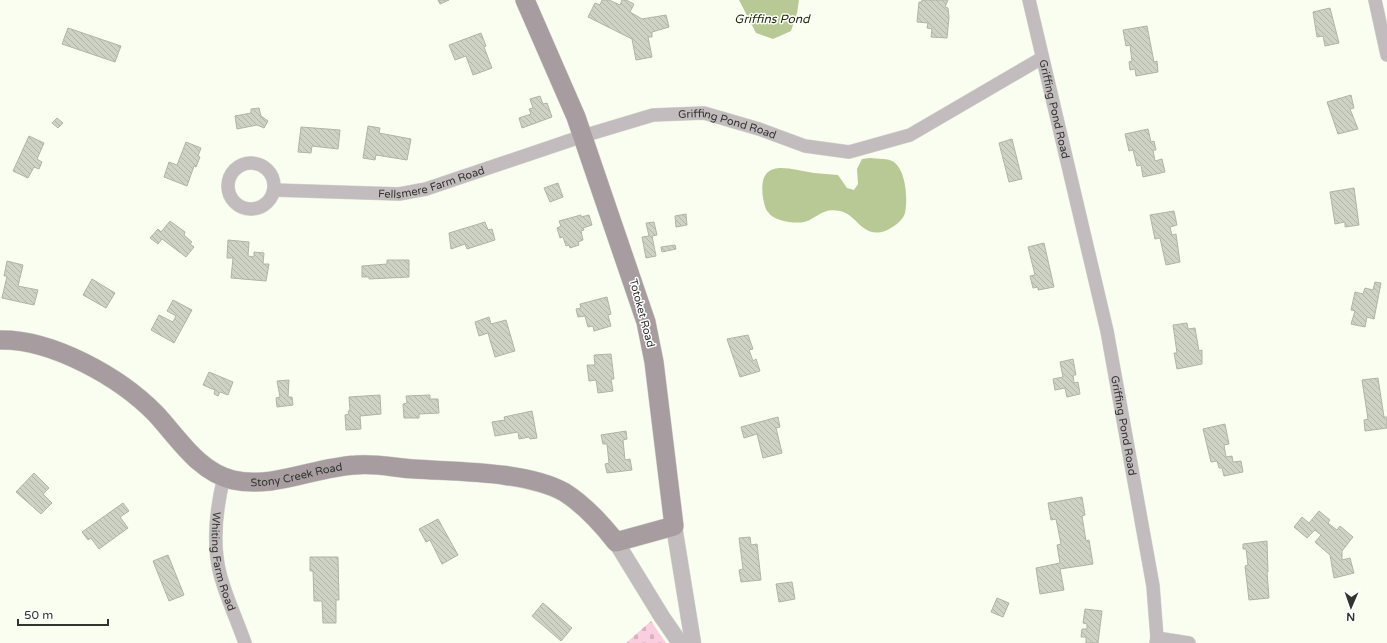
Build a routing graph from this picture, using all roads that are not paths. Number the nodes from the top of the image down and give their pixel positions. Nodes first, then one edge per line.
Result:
1 (526, 0) edge
2 (1030, 0) edge
3 (1375, 0) edge
4 (1387, 55) edge
5 (1042, 58) junction
6 (583, 136) junction
7 (274, 190) dead end
8 (0, 340) edge
9 (224, 477) junction
10 (674, 526) junction
11 (616, 542) junction
12 (1157, 641) edge
13 (245, 643) edge
14 (680, 643) edge
15 (693, 643) edge
16 (1189, 643) edge

1 - 6 main road, Totoket Road
2 - 5 street
3 - 4 street
5 - 6 street, Griffing Pond Road
5 - 12 street, Griffing Pond Road
6 - 7 street, Fellsmere Farm Road
6 - 10 main road, Totoket Road
8 - 9 main road, Stony Creek Road
9 - 11 main road, Stony Creek Road
9 - 13 street, Whiting Farm Road
10 - 11 main road
10 - 15 street, Totoket Road
11 - 14 street, Stony Creek Road
12 - 16 street

